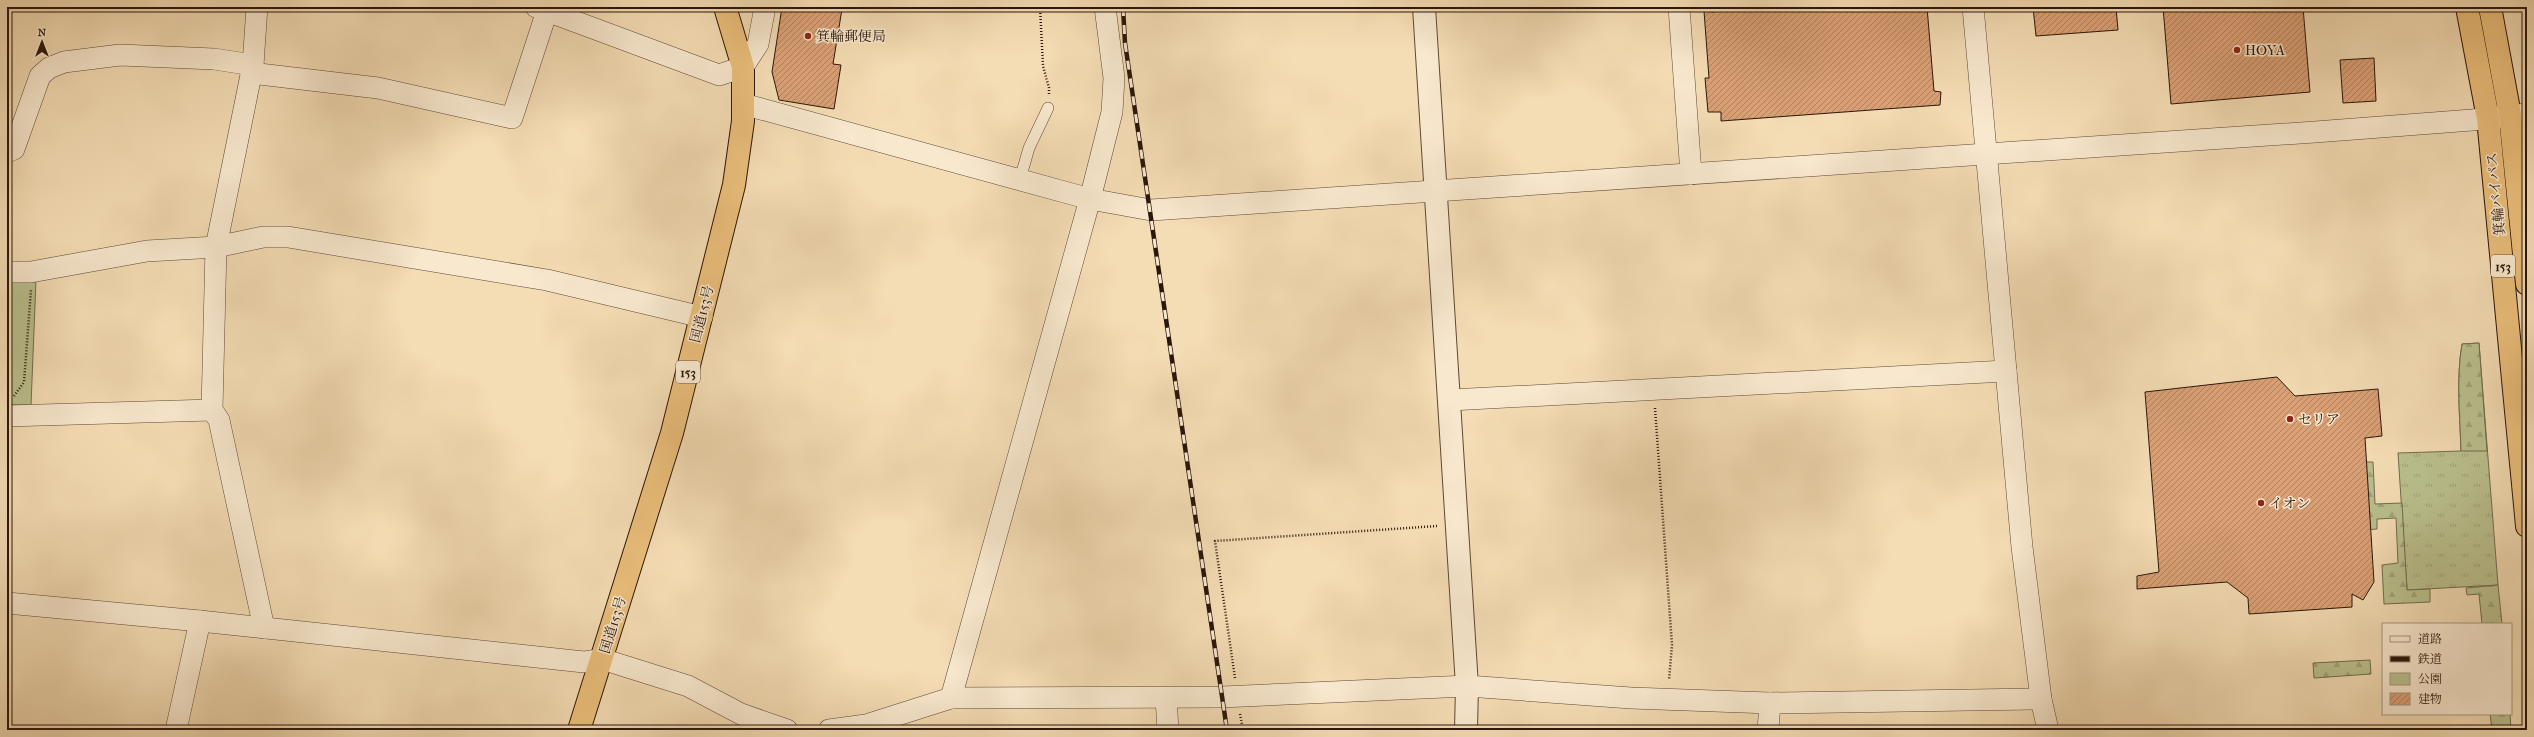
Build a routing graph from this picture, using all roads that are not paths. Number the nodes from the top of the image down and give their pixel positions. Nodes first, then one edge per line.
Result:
1 (257, 7) edge
2 (725, 7) edge
3 (765, 7) edge
4 (1105, 7) edge
5 (1424, 7) edge
6 (1679, 7) edge
7 (1973, 7) edge
8 (2467, 7) edge
9 (2490, 7) edge
10 (542, 9) edge
11 (743, 67) junction
12 (252, 69) junction
13 (744, 104) junction
14 (1048, 108) road end
15 (2518, 114) edge
16 (2488, 118) junction
17 (7, 152) edge
18 (1986, 153) junction
19 (1691, 174) junction
20 (1020, 179) junction
21 (1436, 190) junction
22 (1090, 199) junction
23 (216, 247) junction
24 (7, 272) edge
25 (2527, 284) edge
26 (702, 317) junction
27 (2006, 371) junction
28 (1450, 400) junction
29 (9, 408) edge
30 (212, 410) junction
31 (2527, 526) edge
32 (7, 603) edge
33 (200, 621) junction
34 (264, 628) junction
35 (602, 659) junction
36 (1467, 686) junction
37 (951, 698) junction
38 (1166, 698) junction
39 (2041, 699) junction
40 (1770, 703) junction
41 (176, 730) edge
42 (580, 730) edge
43 (787, 730) edge
44 (829, 730) edge
45 (1168, 730) edge
46 (1466, 730) edge
47 (1768, 730) edge
48 (2048, 730) edge

1 - 12 street
2 - 11 highway, 国道153号 / 153
3 - 11 street
4 - 22 street
5 - 21 street
6 - 19 street
7 - 18 street
8 - 16 highway, 箕輪バイパス / 153
9 - 15 highway, 箕輪バイパス / 153
10 - 11 street
10 - 12 street
11 - 13 highway, 国道153号 / 153
12 - 17 street
12 - 23 street
13 - 20 street
13 - 26 highway, 国道153号 / 153
14 - 20 lane
15 - 16 street
15 - 25 highway, 箕輪バイパス / 153
16 - 18 street
16 - 31 highway, 箕輪バイパス / 153
18 - 19 street
18 - 27 street
19 - 21 street
20 - 22 street
21 - 22 street
21 - 28 street
22 - 37 street
23 - 24 street
23 - 26 street
23 - 30 street
26 - 35 highway, 国道153号 / 153
27 - 28 street
27 - 39 street
28 - 36 street
29 - 30 street
30 - 34 street
32 - 33 street
33 - 34 street
33 - 41 street
34 - 35 street
35 - 42 highway, 国道153号 / 153
35 - 43 street
36 - 38 street
36 - 40 street
36 - 46 street
37 - 38 street
37 - 44 street
38 - 45 street
39 - 40 street
39 - 48 street
40 - 47 street

